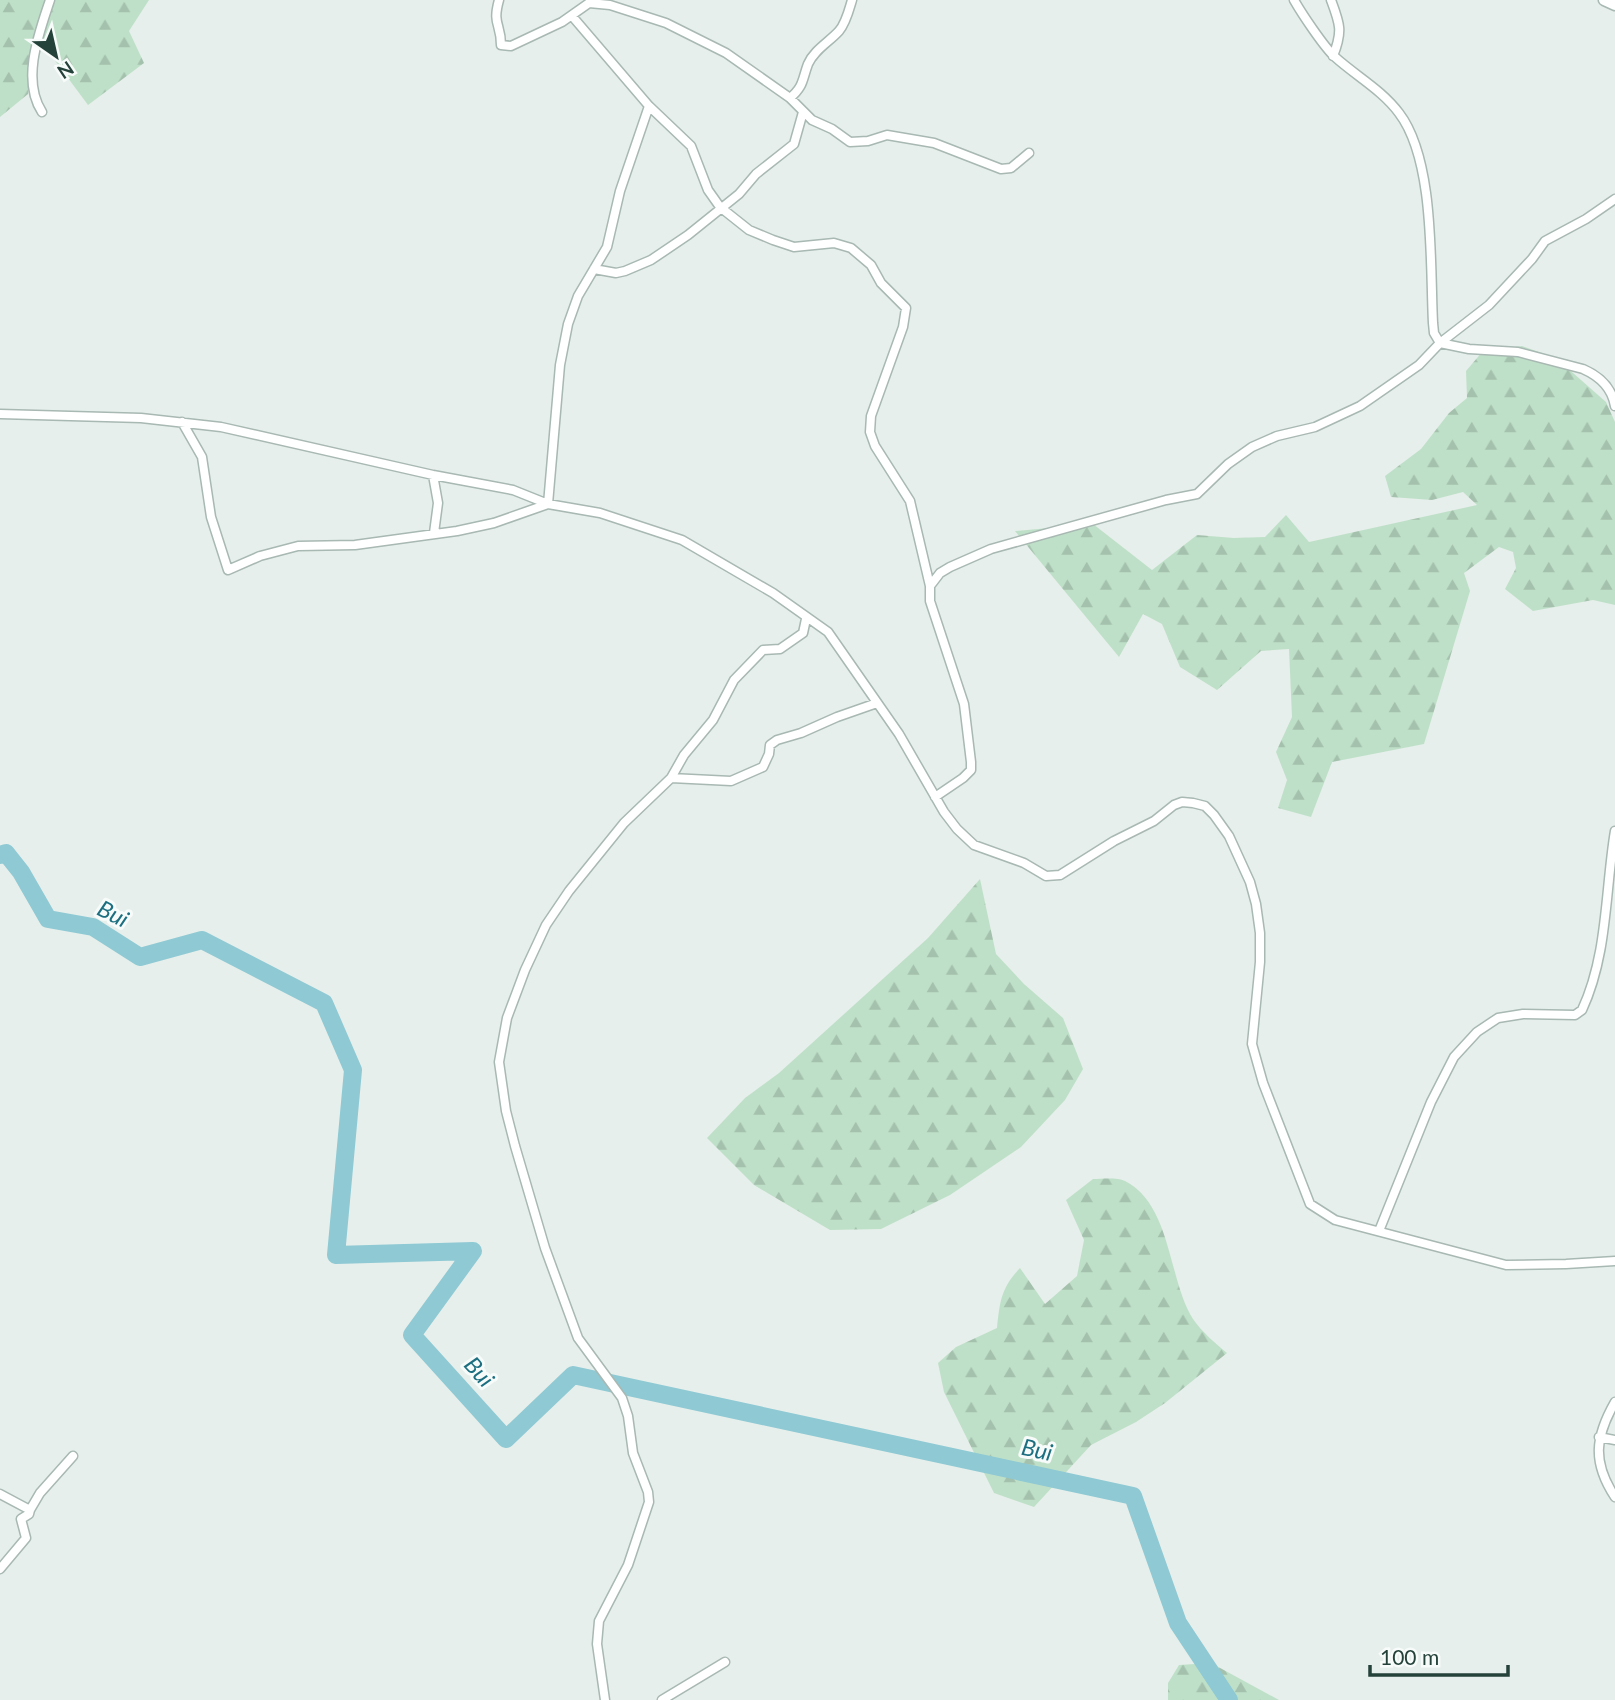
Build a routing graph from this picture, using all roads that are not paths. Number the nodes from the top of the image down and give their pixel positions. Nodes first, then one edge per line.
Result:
1 (50, 0) edge
2 (499, 0) edge
3 (852, 0) edge
4 (1294, 0) edge
5 (1331, 0) edge
6 (1604, 0) edge
7 (596, 1) edge
8 (1615, 5) edge
9 (572, 16) junction
10 (1333, 56) junction
11 (790, 98) junction
12 (649, 106) junction
13 (42, 112) dead end
14 (803, 112) junction
15 (1029, 153) dead end
16 (1615, 199) edge
17 (720, 208) junction
18 (594, 269) junction
19 (1440, 343) junction
20 (1615, 406) edge
21 (0, 414) edge
22 (181, 422) junction
23 (433, 475) junction
24 (548, 504) junction
25 (434, 533) junction
26 (930, 586) junction
27 (806, 619) junction
28 (877, 704) junction
29 (671, 778) junction
30 (935, 797) junction
31 (1615, 831) edge
32 (1379, 1231) junction
33 (1615, 1261) edge
34 (1615, 1402) edge
35 (1599, 1437) junction
36 (1615, 1440) edge
37 (73, 1456) dead end
38 (0, 1494) edge
39 (1615, 1497) edge
40 (30, 1510) junction
41 (0, 1569) edge
42 (725, 1662) dead end
43 (605, 1700) edge
44 (662, 1700) edge

1 - 13 street
2 - 9 street
3 - 11 street
4 - 10 street
5 - 10 street
6 - 8 street
7 - 9 street
7 - 11 street
9 - 12 street
10 - 19 street
11 - 14 street
12 - 17 street
12 - 18 street
14 - 15 street
14 - 17 street
16 - 19 street
17 - 18 street
17 - 26 street
18 - 24 street
19 - 20 street
19 - 26 street
21 - 22 street
22 - 23 street
22 - 25 street
23 - 24 street
23 - 25 street
24 - 25 street
24 - 27 street
26 - 30 street
27 - 28 street
27 - 29 street
28 - 29 street
28 - 30 street
29 - 43 street
30 - 32 street
31 - 32 street
32 - 33 street
34 - 35 street
35 - 36 street
35 - 39 street
37 - 40 street
38 - 40 street
40 - 41 street
42 - 44 street

